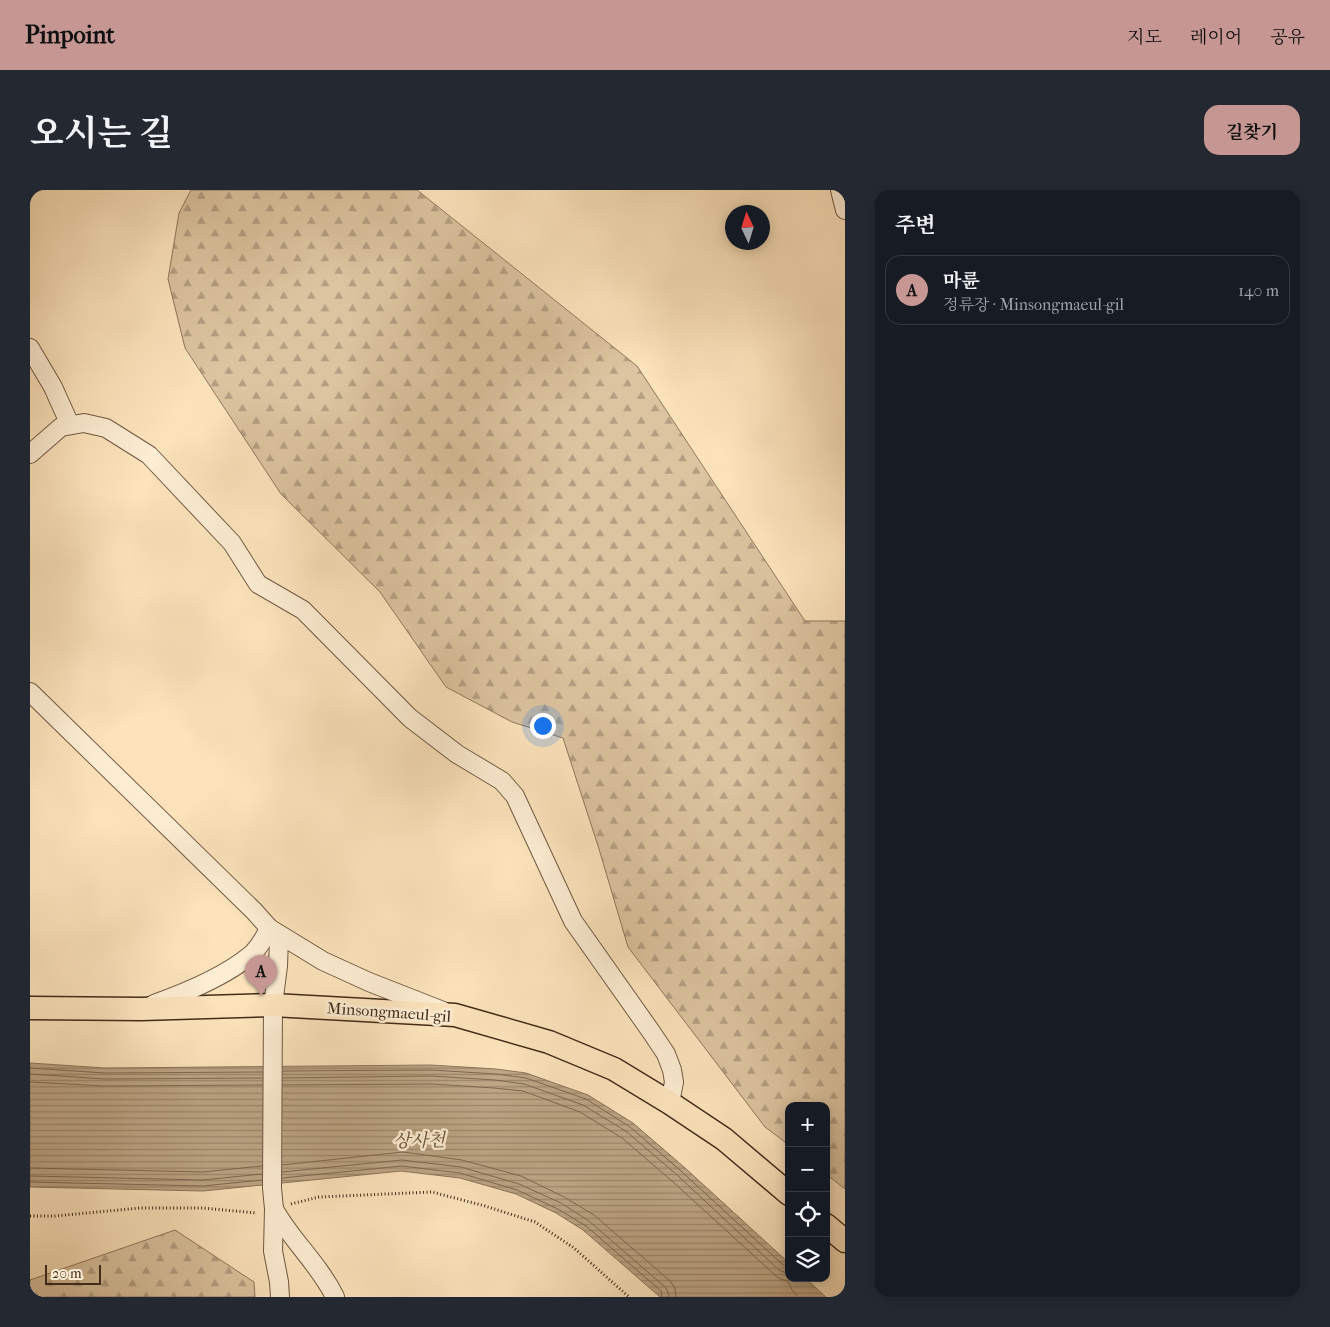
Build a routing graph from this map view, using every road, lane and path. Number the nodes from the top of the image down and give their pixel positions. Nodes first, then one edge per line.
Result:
1 (840, 190) edge
2 (845, 210) edge
3 (30, 348) edge
4 (70, 425) junction
5 (30, 454) edge
6 (30, 692) edge
7 (269, 928) junction
8 (274, 1005) junction
9 (30, 1008) edge
10 (141, 1009) junction
11 (455, 1016) junction
12 (670, 1102) junction
13 (787, 1192) edge
14 (274, 1209) junction
15 (30, 1216) edge
16 (830, 1228) edge
17 (845, 1241) edge
18 (280, 1297) edge
19 (335, 1297) edge
20 (629, 1297) edge

1 - 2 street
3 - 4 street
4 - 5 street
4 - 12 street
6 - 7 street
7 - 8 street
7 - 10 street
7 - 11 street
8 - 10 main road, Minsongmaeul-gil
8 - 11 main road, Minsongmaeul-gil
8 - 14 street
9 - 10 main road, Minsongmaeul-gil
11 - 12 main road, Minsongmaeul-gil
12 - 13 main road, Minsongmaeul-gil
14 - 15 path
14 - 18 street
14 - 19 street
14 - 20 path
16 - 17 main road

